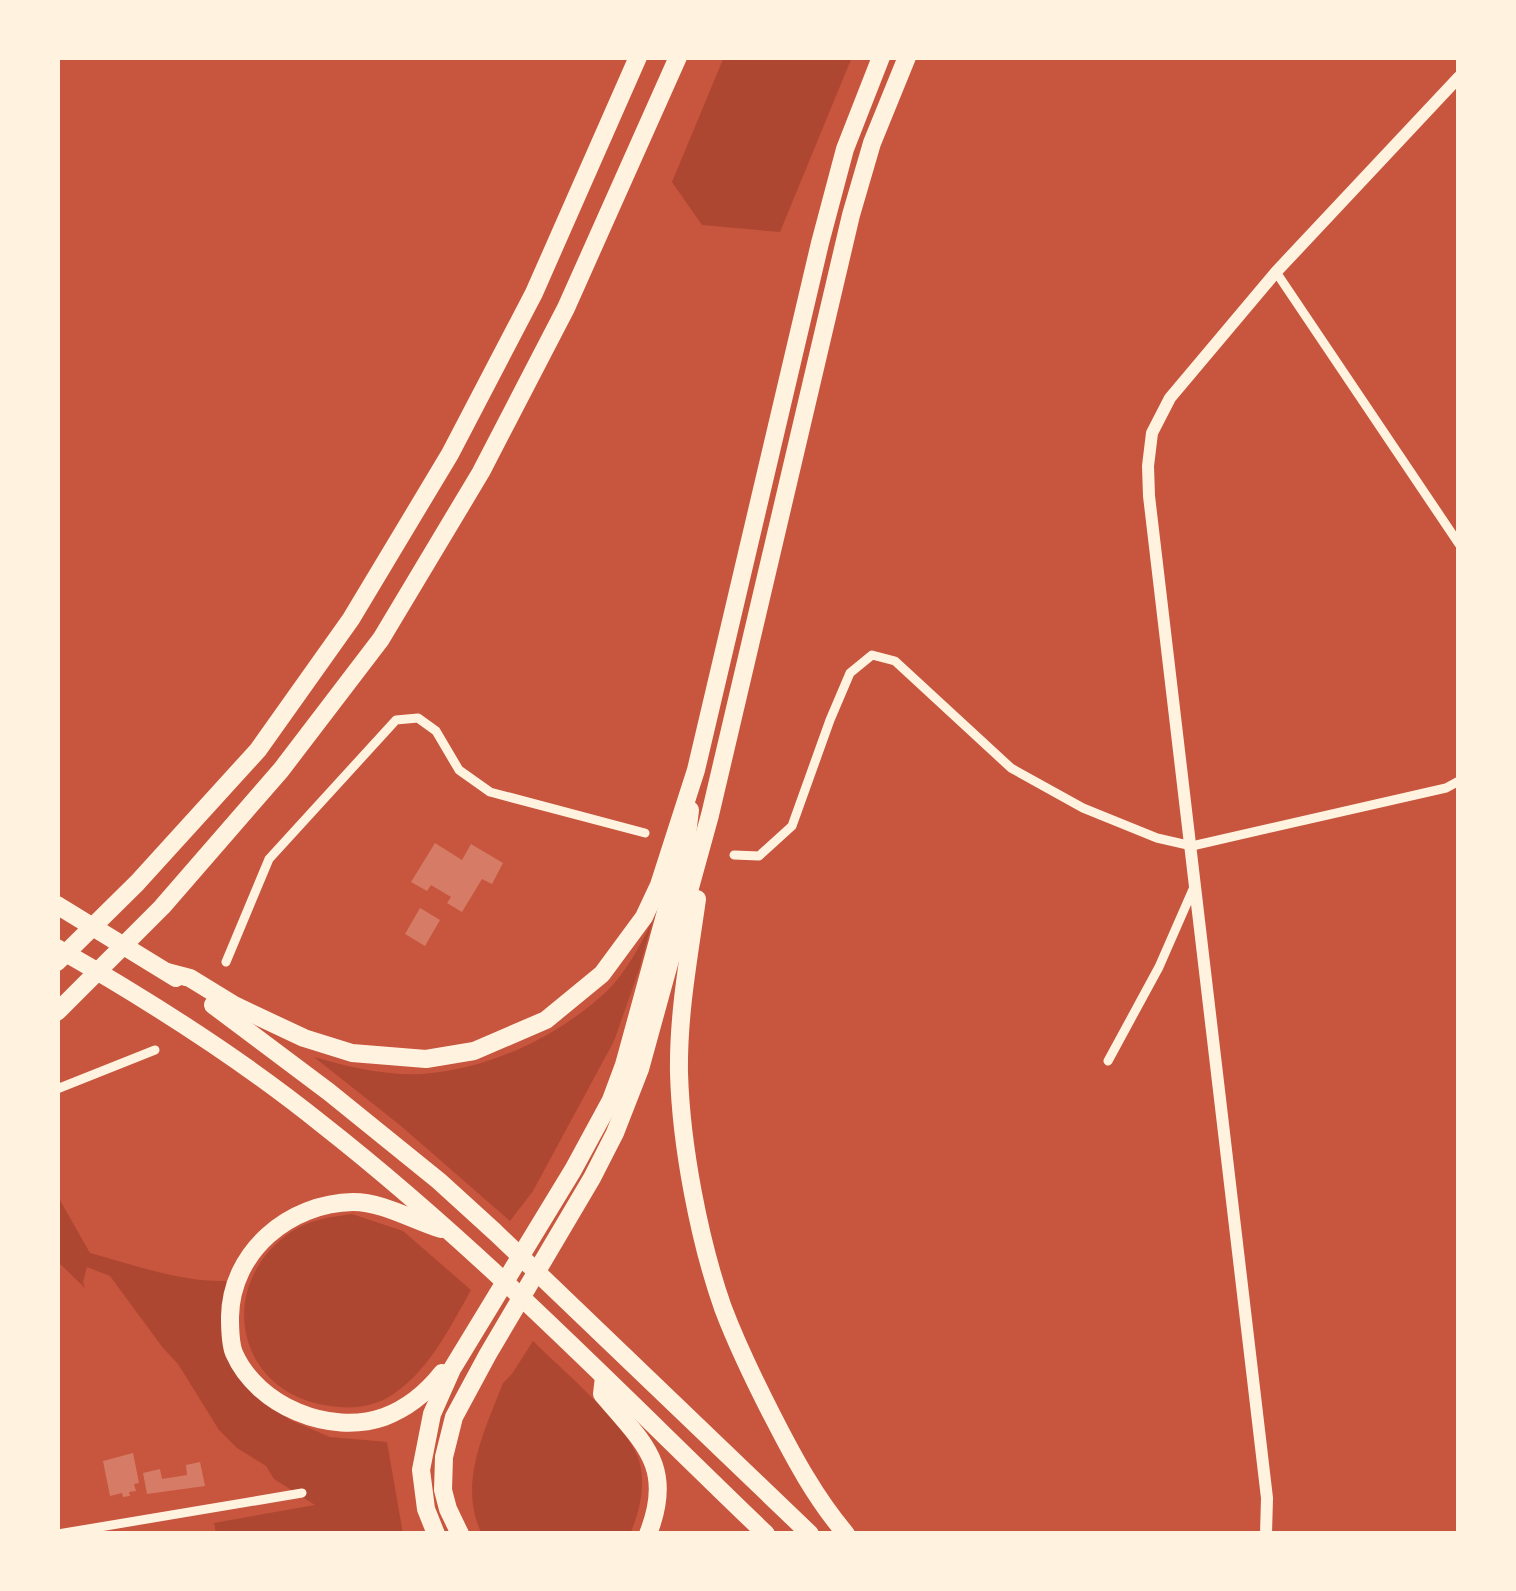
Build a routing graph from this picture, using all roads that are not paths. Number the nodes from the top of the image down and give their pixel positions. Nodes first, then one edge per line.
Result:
1 (638, 57) edge
2 (678, 57) edge
3 (881, 57) edge
4 (907, 57) edge
5 (1459, 77) edge
6 (1276, 272) junction
7 (1459, 544) edge
8 (695, 770) junction
9 (1459, 781) edge
10 (710, 815) junction
11 (645, 833) dead end
12 (1192, 846) junction
13 (734, 855) dead end
14 (1196, 882) junction
15 (57, 905) edge
16 (57, 948) edge
17 (57, 962) edge
18 (226, 962) dead end
19 (167, 972) junction
20 (57, 1012) edge
21 (154, 1050) dead end
22 (1108, 1061) dead end
23 (57, 1089) edge
24 (451, 1233) junction
25 (472, 1335) junction
26 (604, 1377) junction
27 (302, 1493) dead end
28 (58, 1534) edge
29 (436, 1534) edge
30 (460, 1534) edge
31 (648, 1534) edge
32 (766, 1534) edge
33 (810, 1534) edge
34 (846, 1534) edge
35 (1266, 1534) edge

1 - 17 highway
2 - 20 highway
3 - 8 highway
4 - 10 highway
5 - 6 street
6 - 7 street
6 - 12 street
8 - 19 highway
8 - 25 highway
9 - 12 street
10 - 30 highway
10 - 34 highway
11 - 18 street
12 - 13 street
12 - 14 street
14 - 22 street
14 - 35 street
15 - 19 highway
16 - 24 highway
19 - 33 highway
21 - 23 street
24 - 25 highway
24 - 26 highway
25 - 29 highway
26 - 31 highway
26 - 32 highway
27 - 28 street

